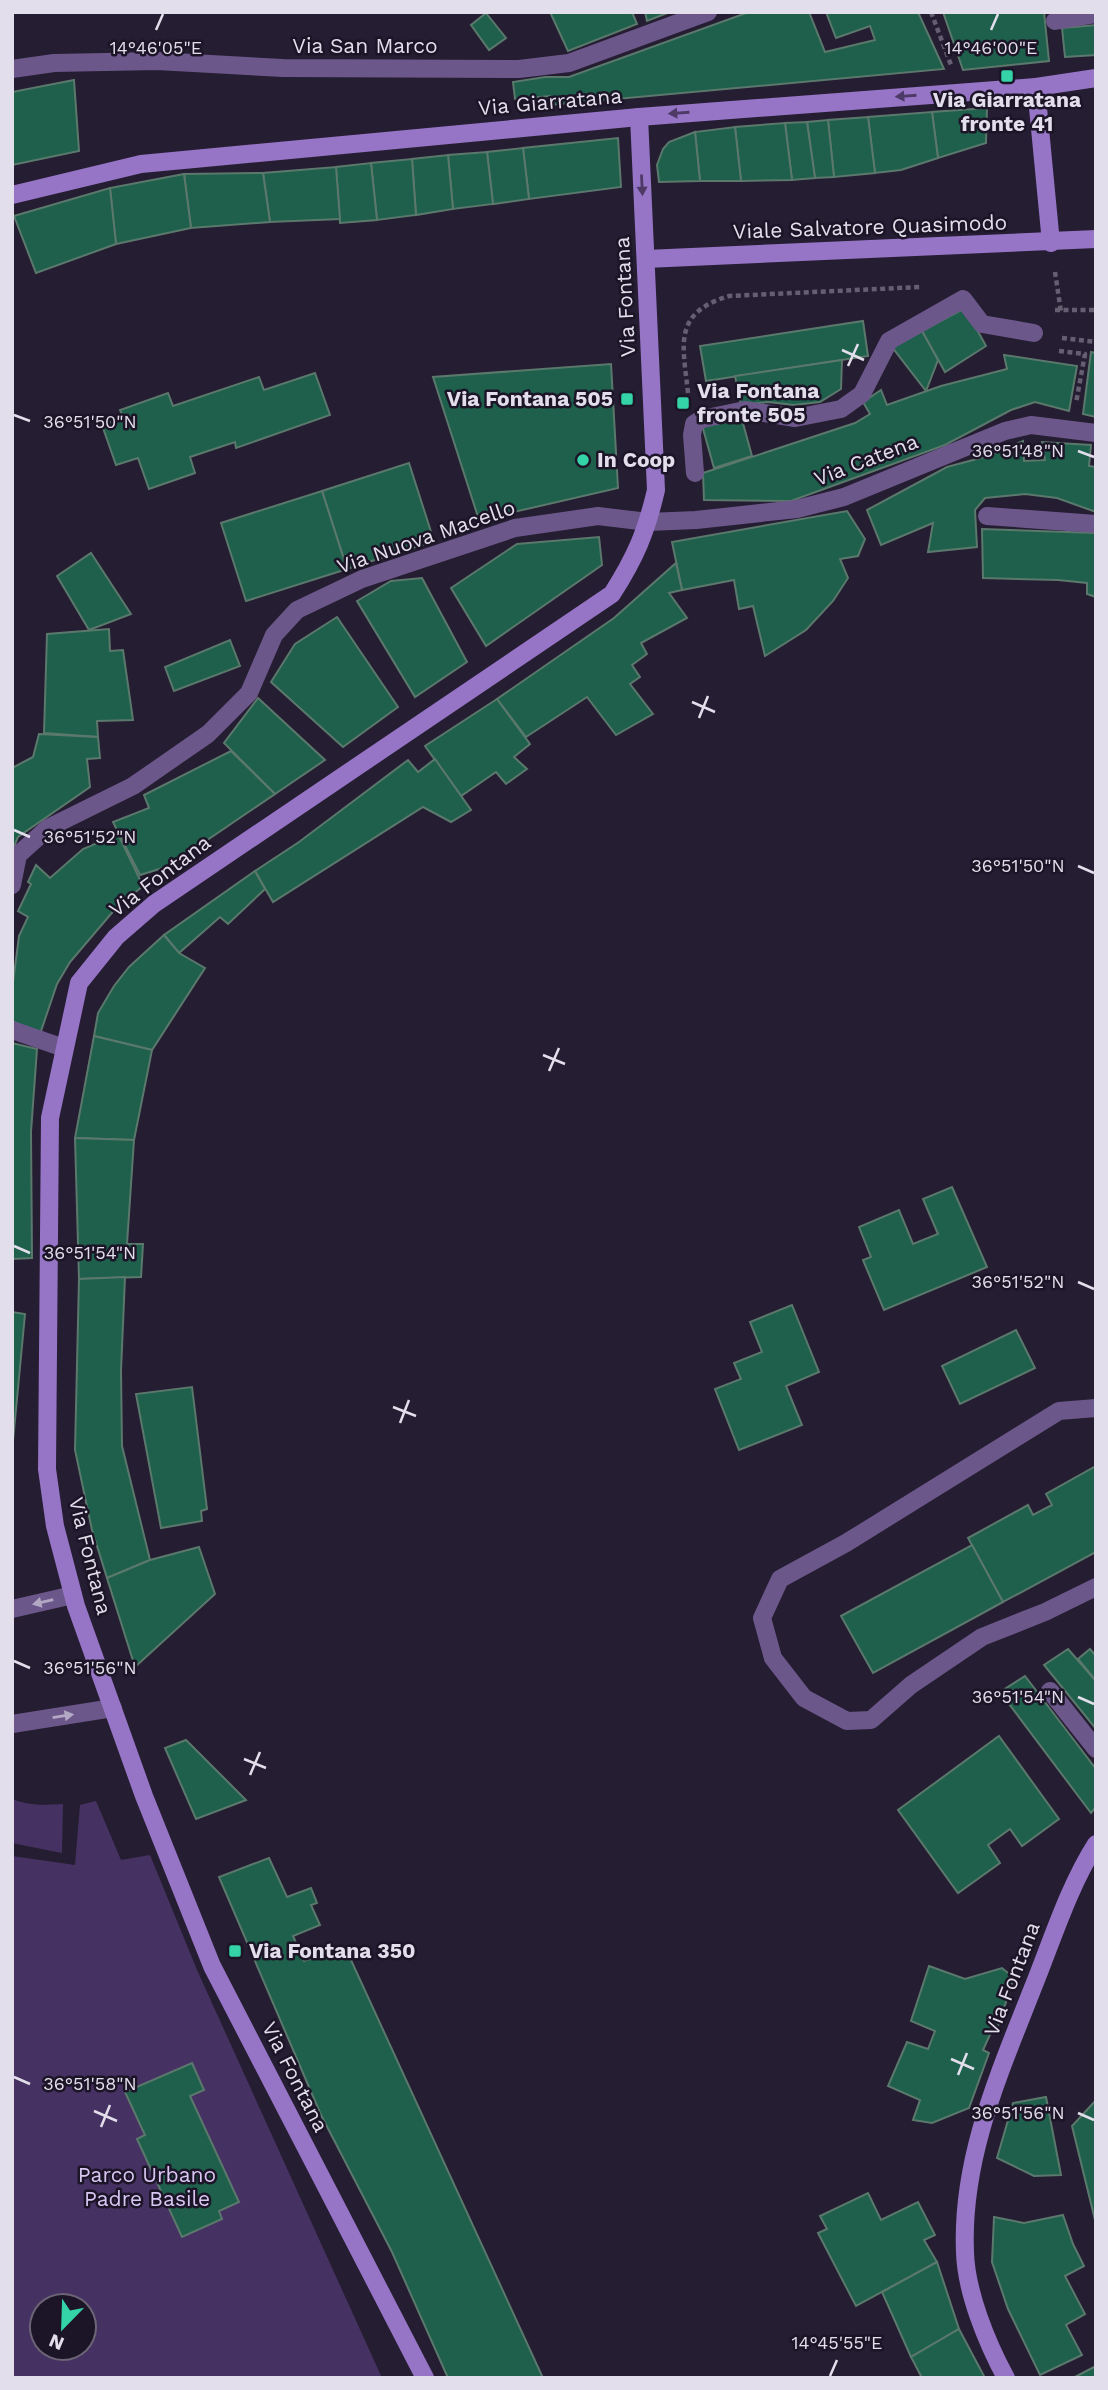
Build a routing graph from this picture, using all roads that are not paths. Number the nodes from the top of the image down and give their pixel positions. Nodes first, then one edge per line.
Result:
1 (708, 12) edge
2 (1096, 14) edge
3 (1055, 21) dead end
4 (12, 69) edge
5 (1096, 78) edge
6 (1036, 87) junction
7 (639, 117) junction
8 (12, 195) edge
9 (1096, 239) edge
10 (1051, 243) junction
11 (646, 259) junction
12 (1034, 333) dead end
13 (1096, 433) edge
14 (695, 472) dead end
15 (987, 516) dead end
16 (648, 522) junction
17 (1096, 524) edge
18 (12, 885) edge
19 (12, 1030) edge
20 (64, 1048) junction
21 (1096, 1408) edge
22 (1096, 1587) edge
23 (73, 1595) junction
24 (12, 1609) edge
25 (1050, 1691) dead end
26 (113, 1708) junction
27 (12, 1724) edge
28 (1096, 1749) edge
29 (1096, 1844) edge
30 (425, 2378) edge
31 (1006, 2378) edge

1 - 4 street, Via San Marco
2 - 3 street
5 - 6 street, Via Giarratana
6 -> 7 street, Via Giarratana
6 - 10 street
7 - 8 street, Via Giarratana
7 -> 11 street, Via Fontana
9 - 10 street, Viale Salvatore Quasimodo
10 - 11 street, Viale Salvatore Quasimodo
11 - 16 street, Via Fontana
12 - 14 street
13 - 16 street, Via Catena
15 - 17 street
16 - 18 street, Via Nuova Macello
16 - 20 street, Via Fontana
19 - 20 street
20 - 23 street, Via Fontana
21 - 22 street
23 -> 24 street
23 - 26 street, Via Fontana
25 - 28 street
27 -> 26 street
26 - 30 street, Via Fontana
29 - 31 street, Via Fontana

